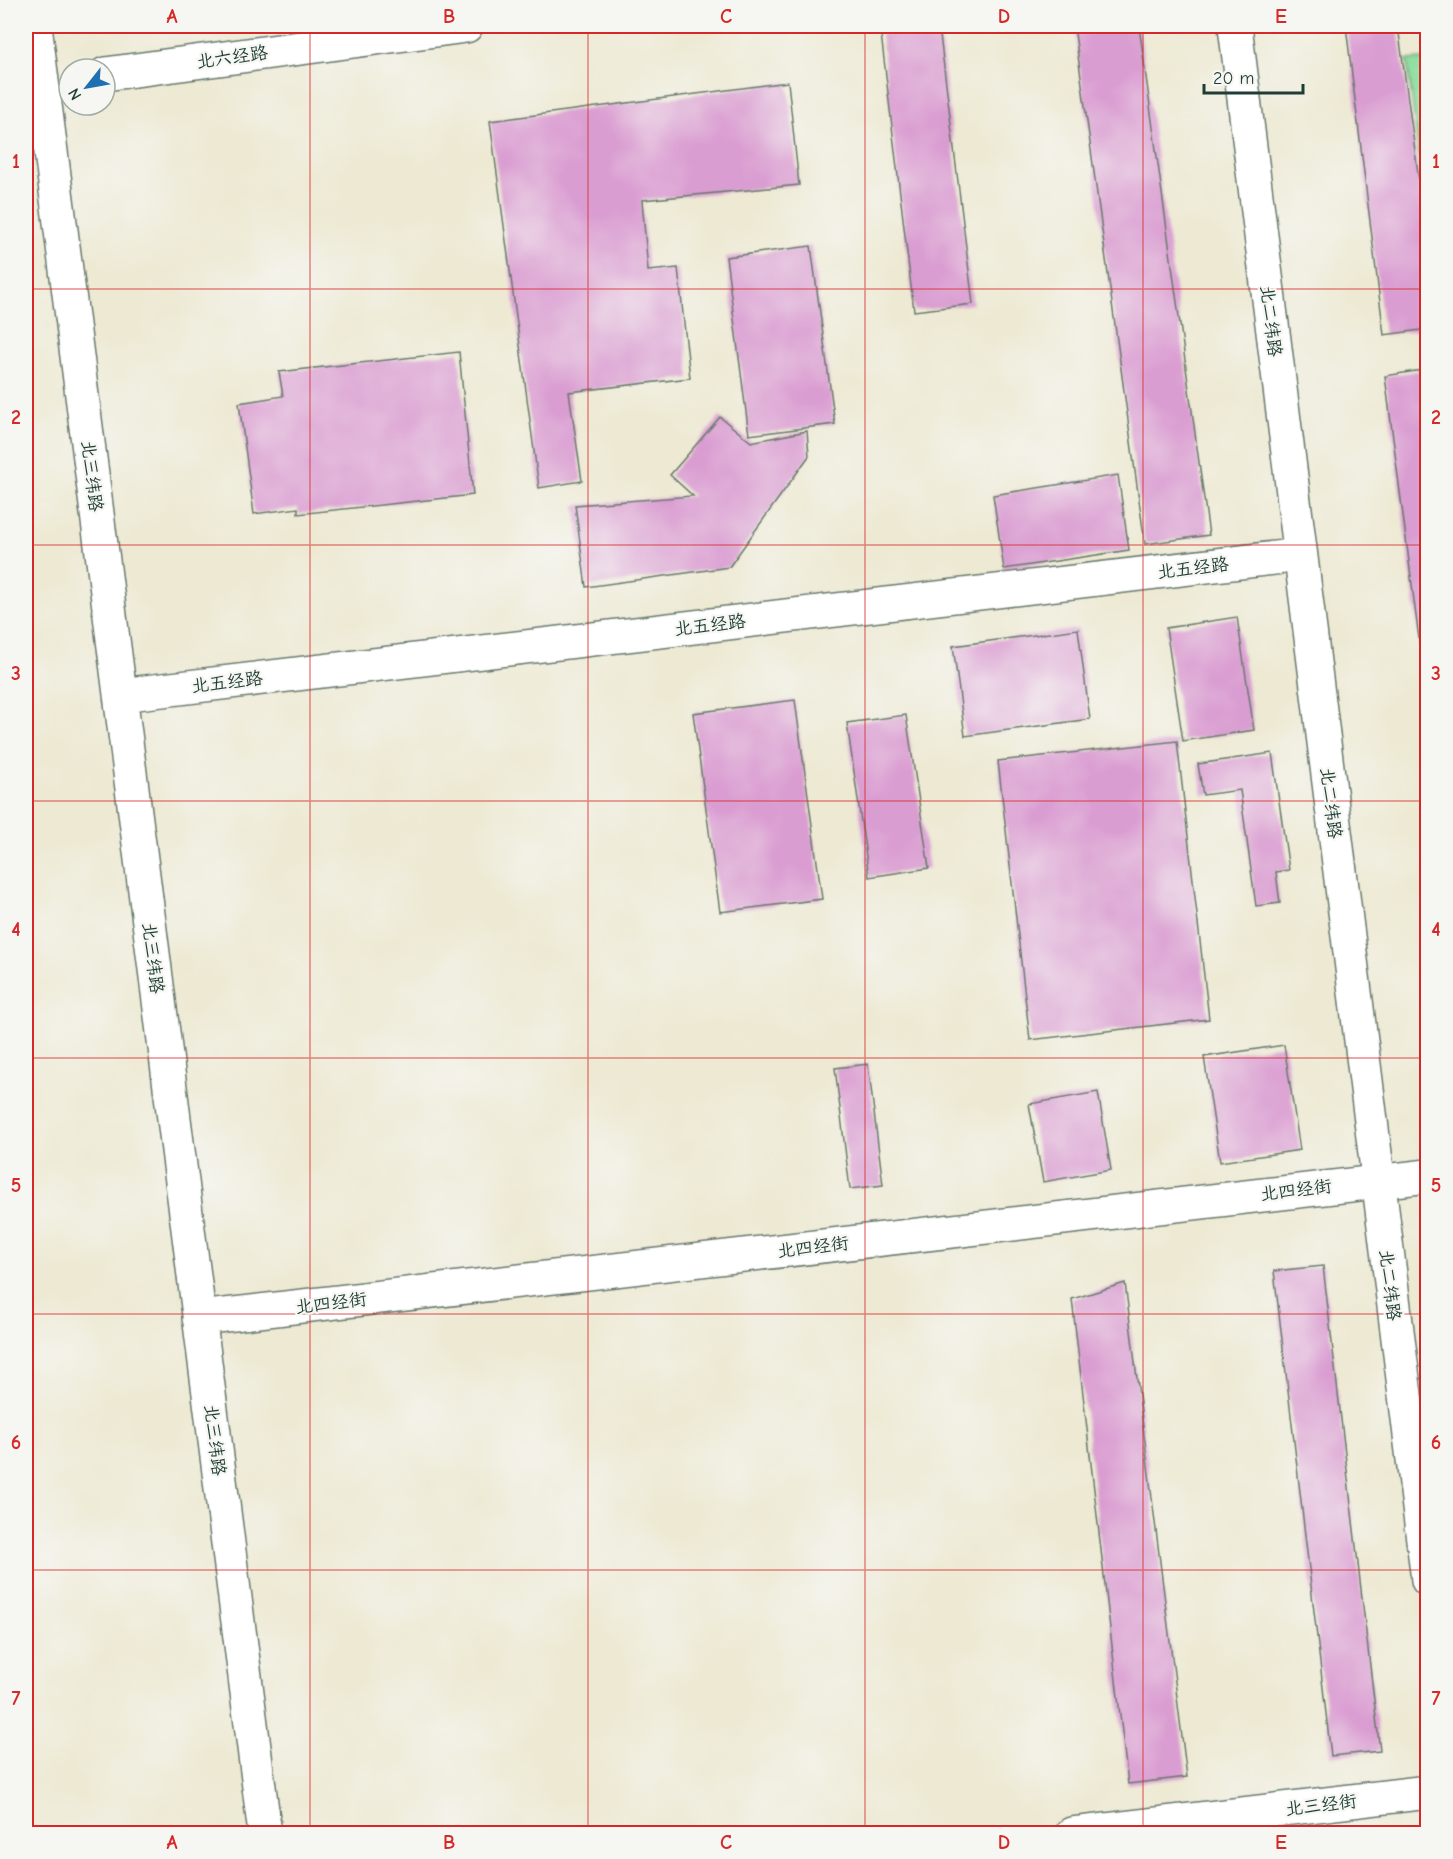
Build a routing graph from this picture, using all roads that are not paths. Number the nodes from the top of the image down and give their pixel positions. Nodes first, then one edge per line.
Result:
1 (35, 26) edge
2 (466, 26) edge
3 (1235, 26) edge
4 (117, 72) edge
5 (56, 80) edge
6 (1300, 555) junction
7 (120, 695) junction
8 (1428, 1176) edge
9 (1377, 1181) junction
10 (199, 1318) junction
11 (1428, 1580) edge
12 (1428, 1792) edge
13 (265, 1833) edge
14 (1072, 1833) edge

1 - 5 street, 北三纬路
2 - 4 street, 北六经路
3 - 6 street, 北二纬路
5 - 7 street, 北三纬路
6 - 7 street, 北五经路
6 - 9 street, 北二纬路
7 - 10 street, 北三纬路
8 - 9 street, 北四经街
9 - 10 street, 北四经街
9 - 11 street, 北二纬路
10 - 13 street, 北三纬路
12 - 14 street, 北三经街

